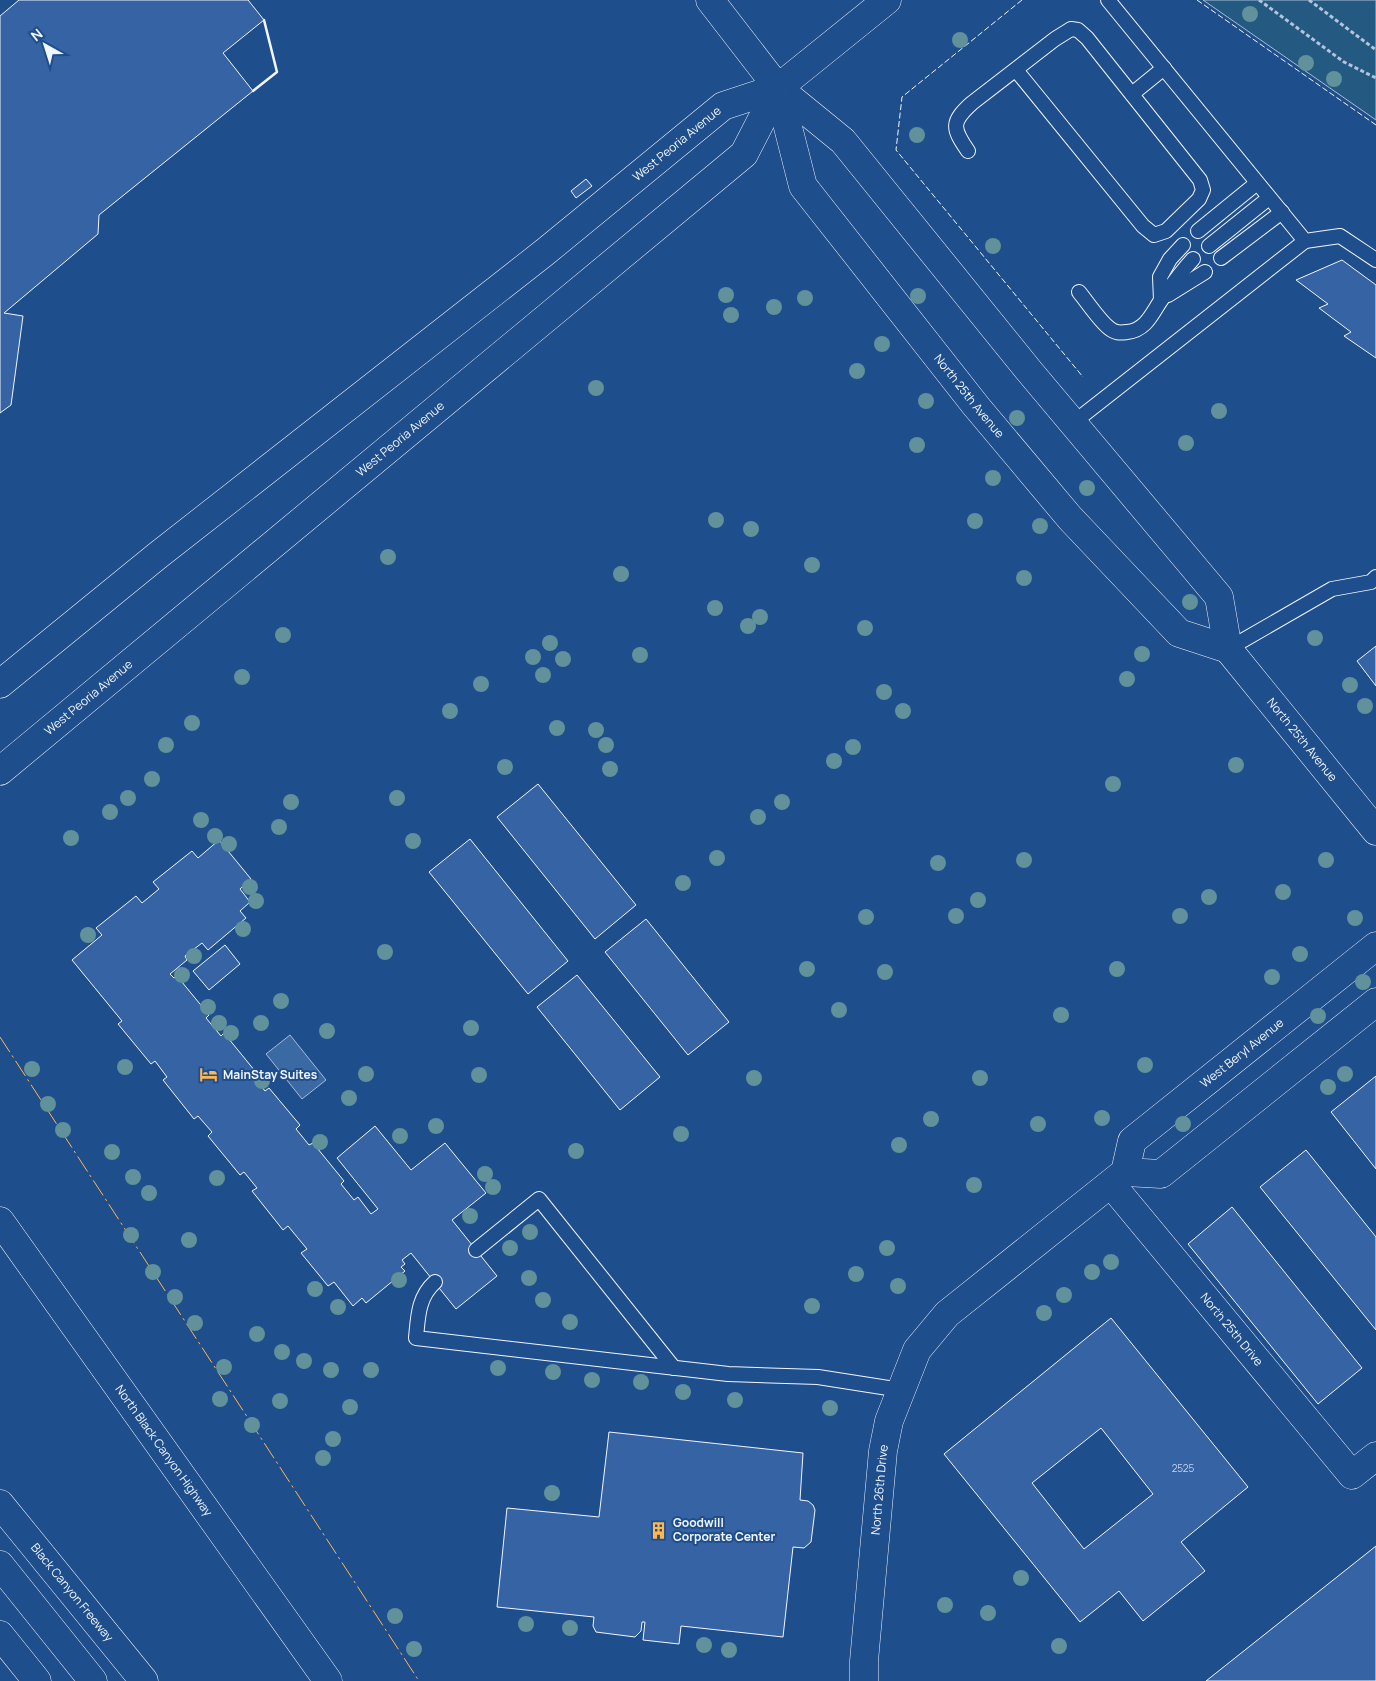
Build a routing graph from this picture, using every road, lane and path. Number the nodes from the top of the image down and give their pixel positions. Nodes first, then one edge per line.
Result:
1 (710, 0) edge
2 (887, 0) edge
3 (1108, 0) edge
4 (1259, 0) edge
5 (1308, 0) edge
6 (1376, 50) edge
7 (1164, 68) junction
8 (1016, 70) junction
9 (1376, 78) edge
10 (778, 88) junction
11 (1132, 94) junction
12 (968, 151) dead end
13 (1257, 183) junction
14 (1269, 198) junction
15 (1282, 212) junction
16 (1198, 231) dead end
17 (1305, 241) junction
18 (1183, 245) dead end
19 (1209, 246) dead end
20 (1221, 258) dead end
21 (1193, 259) dead end
22 (1376, 260) edge
23 (1205, 272) dead end
24 (1079, 292) dead end
25 (1161, 300) junction
26 (1073, 423) junction
27 (1376, 577) edge
28 (1228, 649) junction
29 (0, 684) edge
30 (0, 770) edge
31 (1376, 830) edge
32 (1376, 946) edge
33 (1376, 1002) edge
34 (1118, 1178) junction
35 (0, 1221) edge
36 (476, 1250) dead end
37 (435, 1282) dead end
38 (674, 1368) junction
39 (901, 1390) junction
40 (1376, 1456) edge
41 (0, 1504) edge
42 (0, 1565) edge
43 (0, 1635) edge
44 (37, 1681) edge
45 (93, 1681) edge
46 (144, 1681) edge
47 (328, 1681) edge
48 (864, 1681) edge

1 - 10 main road, North 25th Avenue
2 - 10 main road, West Peoria Avenue
3 - 7 lane
4 - 9 path
5 - 6 path
7 - 11 lane
7 - 13 lane
8 - 11 lane
8 - 11 lane
8 - 12 lane
10 - 26 main road, North 25th Avenue
10 - 28 main road, North 25th Avenue
10 - 29 main road, West Peoria Avenue
10 - 30 main road, West Peoria Avenue
13 - 14 lane
13 - 16 lane
14 - 15 lane
14 - 19 lane
15 - 17 lane
15 - 20 lane
17 - 22 lane
17 - 26 lane
18 - 25 lane
21 - 25 lane
23 - 25 lane
24 - 25 lane
26 - 28 main road, North 25th Avenue
27 - 28 lane
28 - 31 main road, North 25th Avenue
32 - 34 main road, West Beryl Avenue
33 - 34 main road
34 - 39 main road, North 26th Drive
34 - 40 main road, North 25th Drive
35 - 47 main road, North Black Canyon Highway
36 - 38 lane
37 - 38 lane
38 - 39 lane
39 - 48 main road, North 26th Drive
41 - 46 main road, Black Canyon Freeway
42 - 45 main road
43 - 44 main road

